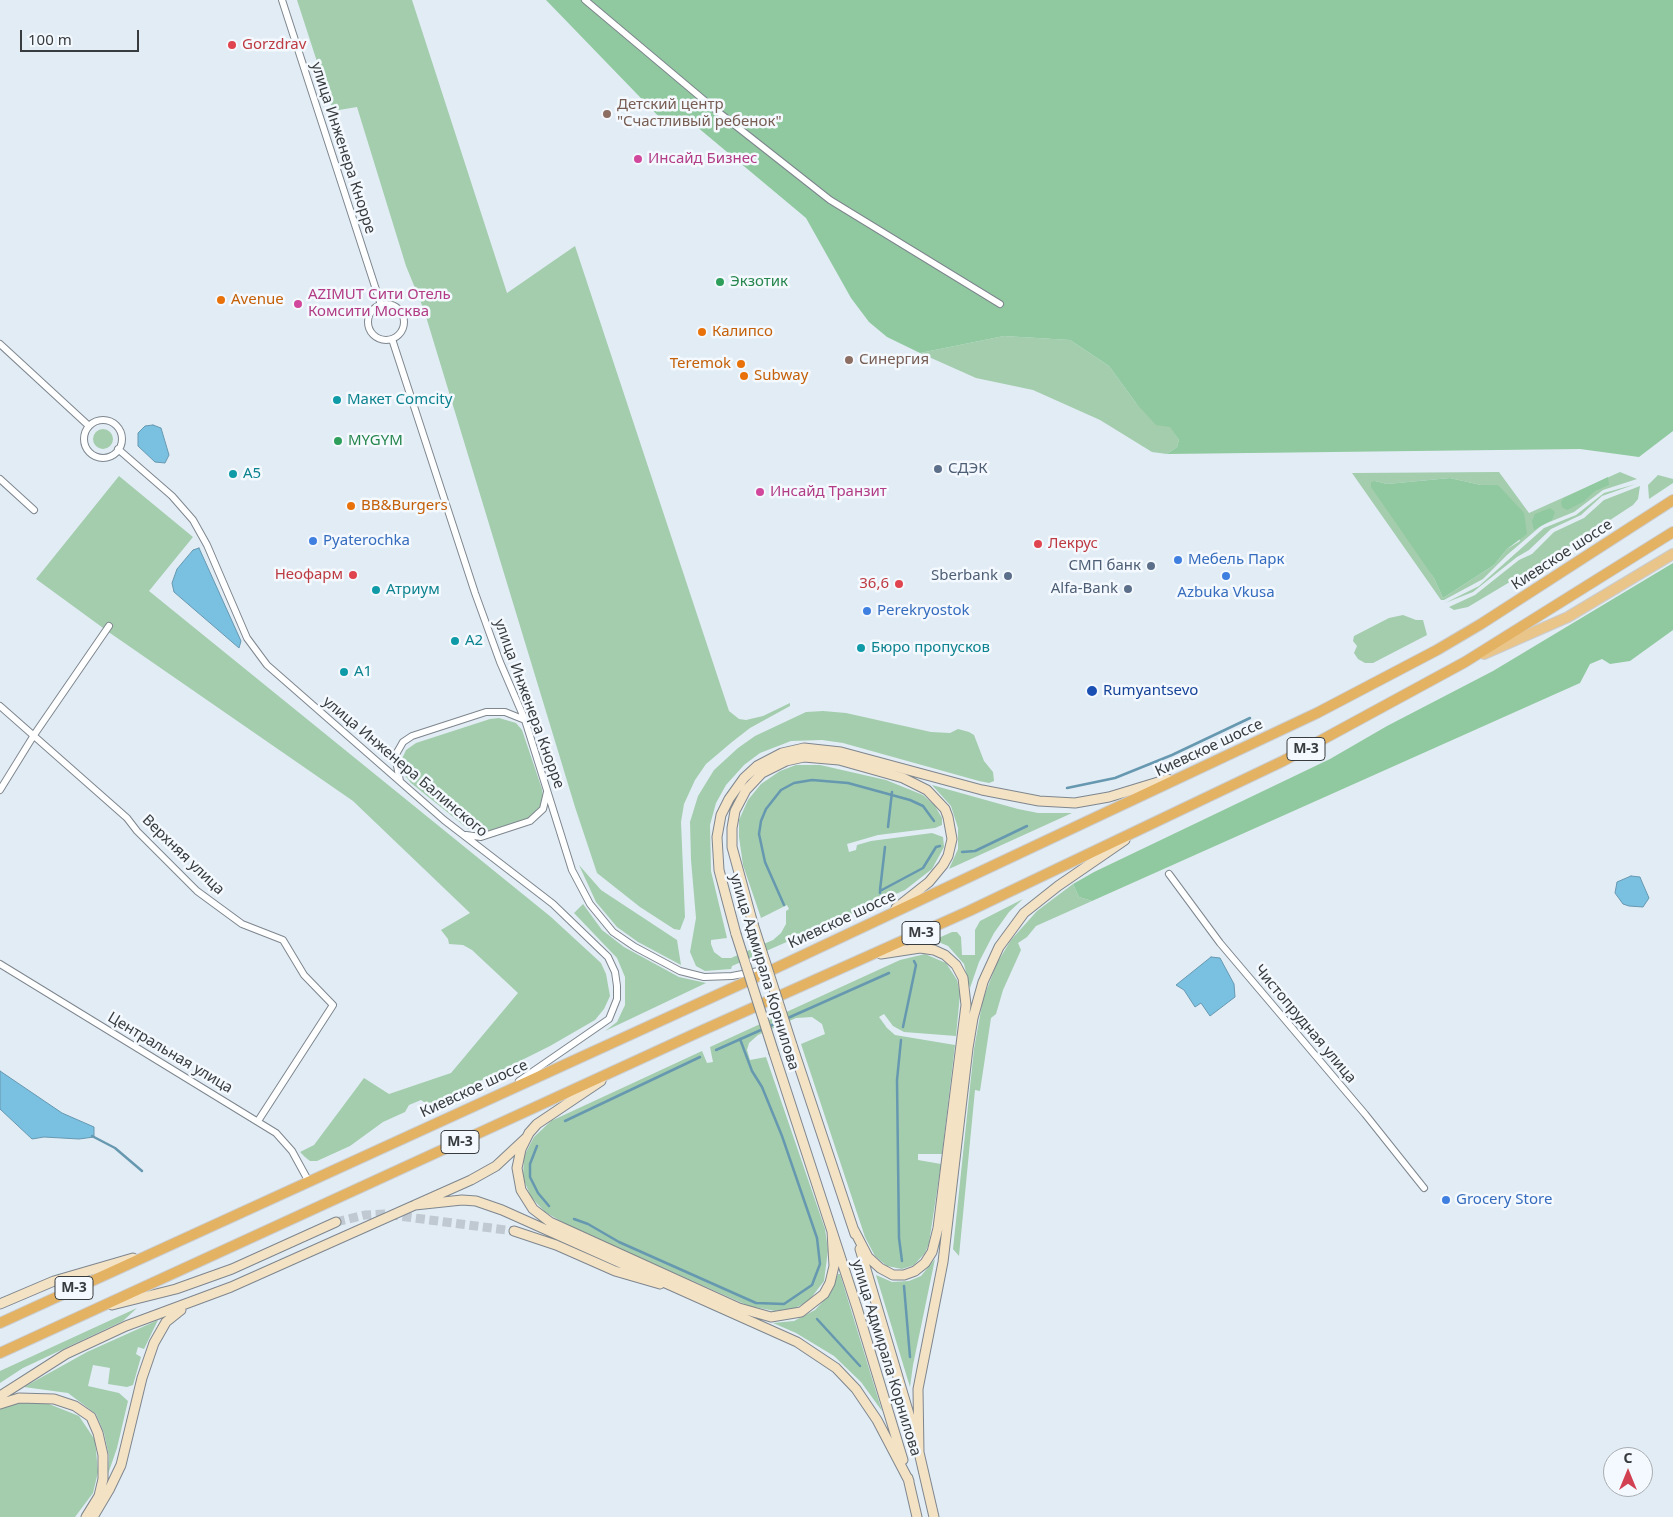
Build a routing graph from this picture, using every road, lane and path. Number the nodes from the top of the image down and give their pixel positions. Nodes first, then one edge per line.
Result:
1 (282, 0) edge
2 (585, 0) edge
3 (1000, 304) dead end
4 (381, 305) junction
5 (392, 339) junction
6 (0, 344) edge
7 (89, 426) junction
8 (118, 449) junction
9 (0, 479) edge
10 (1673, 500) edge
11 (34, 510) dead end
12 (1673, 532) edge
13 (1673, 554) edge
14 (109, 626) dead end
15 (1465, 662) junction
16 (0, 706) edge
17 (525, 720) junction
18 (34, 735) junction
19 (1228, 756) junction
20 (401, 782) junction
21 (548, 788) junction
22 (0, 790) edge
23 (1143, 828) junction
24 (463, 834) junction
25 (1169, 874) dead end
26 (885, 917) junction
27 (862, 960) junction
28 (0, 964) edge
29 (776, 968) junction
30 (621, 1068) junction
31 (505, 1090) junction
32 (258, 1121) junction
33 (526, 1138) junction
34 (309, 1182) junction
35 (1424, 1188) dead end
36 (415, 1205) junction
37 (336, 1222) tunnel mouth
38 (854, 1230) junction
39 (514, 1231) tunnel mouth
40 (832, 1231) junction
41 (148, 1254) junction
42 (678, 1288) junction
43 (196, 1302) junction
44 (0, 1304) edge
45 (94, 1310) junction
46 (0, 1323) edge
47 (0, 1353) edge
48 (0, 1396) edge
49 (0, 1404) edge
50 (919, 1453) junction
51 (909, 1481) junction
52 (86, 1517) edge
53 (92, 1517) edge
54 (918, 1517) edge
55 (934, 1517) edge

1 - 4 street, улица Инженера Кнорре
2 - 3 street
4 - 5 street
4 - 5 street
5 - 17 street, улица Инженера Кнорре
6 - 7 street
7 - 8 street
7 - 8 street
8 - 20 street, улица Инженера Балинского
9 - 11 street
10 - 19 highway, Киевское шоссе / М-3
12 - 15 highway, М-3
13 - 15 main road
14 - 18 street
15 - 23 highway, М-3
16 - 18 street, Верхняя улица
17 - 20 street
17 - 21 street, улица Инженера Кнорре
18 - 22 street
18 - 32 street, Верхняя улица
19 - 26 highway, Киевское шоссе / М-3
19 - 40 main road, улица Адмирала Корнилова, bridge
20 - 24 street, улица Инженера Балинского
21 - 24 street
21 - 29 street, улица Инженера Кнорре
23 - 27 highway, М-3
23 - 50 main road
24 - 31 street, улица Инженера Балинского
25 - 35 street, Чистопрудная улица
26 - 29 highway, Киевское шоссе / М-3
26 - 38 main road, улица Адмирала Корнилова, bridge
27 - 30 highway, М-3
27 - 38 main road
28 - 32 street, Центральная улица
29 - 31 highway, Киевское шоссе / М-3
30 - 33 main road
30 - 45 highway, М-3
31 - 34 highway, Киевское шоссе / М-3
32 - 34 street, Центральная улица
33 - 36 main road
33 - 40 main road
34 - 41 highway, Киевское шоссе / М-3
36 - 42 main road
36 - 43 main road
37 - 45 main road
38 - 50 main road, улица Адмирала Корнилова
39 - 42 main road
40 - 51 main road, улица Адмирала Корнилова
41 - 44 main road
41 - 46 highway, Киевское шоссе / М-3
42 - 51 main road
43 - 48 main road
43 - 53 main road
45 - 47 highway, М-3
49 - 52 main road
50 - 55 main road, улица Адмирала Корнилова
51 - 54 main road, улица Адмирала Корнилова

